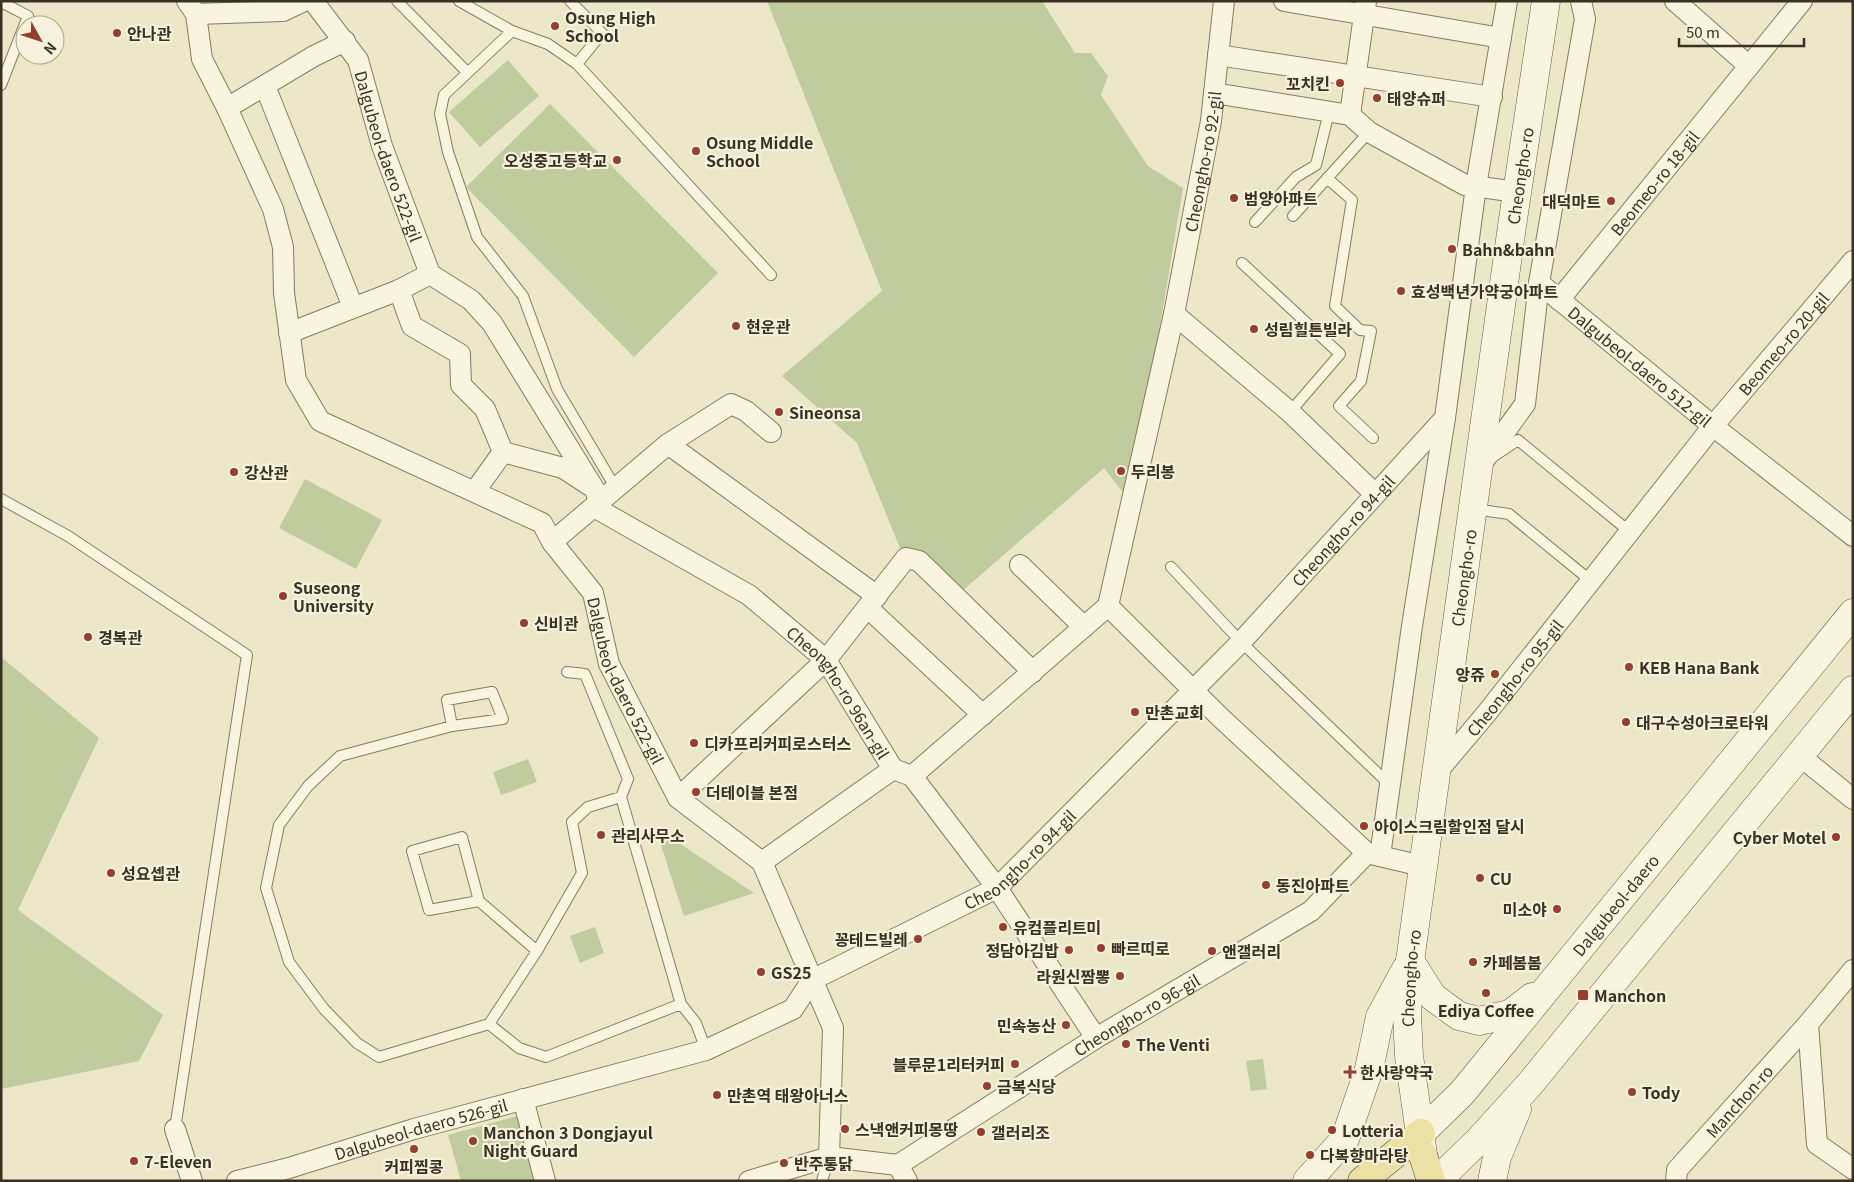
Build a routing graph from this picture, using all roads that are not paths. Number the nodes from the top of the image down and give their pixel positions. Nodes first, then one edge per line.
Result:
1 (304, 1) edge
2 (313, 1) edge
3 (397, 1) edge
4 (459, 1) edge
5 (570, 1) edge
6 (1224, 1) edge
7 (1284, 1) edge
8 (1507, 1) edge
9 (1546, 1) edge
10 (1581, 1) edge
11 (1676, 1) edge
12 (1802, 1) edge
13 (1, 2) edge
14 (1365, 7) edge
15 (191, 8) edge
16 (512, 30) junction
17 (1501, 38) junction
18 (345, 41) junction
19 (1218, 55) junction
20 (577, 64) junction
21 (1749, 66) junction
22 (467, 72) junction
23 (1354, 75) junction
24 (1, 85) edge
25 (265, 86) junction
26 (1214, 93) junction
27 (1492, 97) junction
28 (227, 108) junction
29 (1329, 112) junction
30 (1350, 115) junction
31 (1369, 132) junction
32 (1327, 178) junction
33 (1476, 186) junction
34 (1517, 192) junction
35 (1293, 216) dead end
36 (1255, 222) dead end
37 (1853, 261) edge
38 (1242, 262) dead end
39 (430, 274) junction
40 (771, 275) dead end
41 (1539, 283) junction
42 (399, 290) junction
43 (1559, 300) junction
44 (353, 306) junction
45 (1174, 314) junction
46 (289, 332) junction
47 (1290, 412) junction
48 (1445, 418) junction
49 (1713, 426) junction
50 (771, 432) dead end
51 (1373, 438) dead end
52 (668, 444) junction
53 (502, 452) junction
54 (1479, 467) junction
55 (615, 487) junction
56 (475, 491) junction
57 (596, 494) junction
58 (1374, 494) junction
59 (1, 499) edge
60 (1473, 509) junction
61 (1630, 532) junction
62 (1853, 536) edge
63 (552, 542) junction
64 (1020, 565) dead end
65 (1171, 567) dead end
66 (1591, 581) junction
67 (873, 602) junction
68 (1108, 606) junction
69 (1853, 613) edge
70 (1084, 627) junction
71 (1241, 642) junction
72 (826, 660) junction
73 (567, 672) dead end
74 (1033, 672) junction
75 (1192, 690) junction
76 (1853, 690) edge
77 (983, 715) junction
78 (452, 726) junction
79 (1800, 756) junction
80 (893, 768) junction
81 (1437, 772) junction
82 (912, 776) junction
83 (1390, 785) junction
84 (621, 796) junction
85 (678, 798) junction
86 (1853, 799) edge
87 (1373, 855) junction
88 (762, 862) junction
89 (1422, 866) junction
90 (997, 888) junction
91 (479, 901) junction
92 (537, 952) junction
93 (1410, 961) junction
94 (1853, 970) edge
95 (812, 980) junction
96 (1553, 982) junction
97 (681, 1004) junction
98 (489, 1024) junction
99 (1808, 1024) junction
100 (1096, 1038) junction
101 (706, 1050) junction
102 (1529, 1085) junction
103 (523, 1099) junction
104 (175, 1129) joint
105 (1422, 1144) junction
106 (828, 1158) junction
107 (1853, 1169) edge
108 (902, 1173) edge
109 (192, 1181) edge
110 (237, 1181) edge
111 (546, 1181) edge
112 (749, 1181) edge
113 (822, 1181) edge
114 (1307, 1181) edge
115 (1362, 1181) edge
116 (1431, 1181) edge
117 (1437, 1181) edge
118 (1492, 1181) edge
119 (1676, 1181) edge

1 - 15 street, Dalgubeol-daero 522-gil
2 - 18 street, Dalgubeol-daero 522-gil
3 - 22 lane
4 - 16 lane
5 - 20 lane
6 - 19 street
7 - 14 street
8 - 17 street
9 - 34 main road, Cheongho-ro
10 - 41 street
11 - 21 street
12 - 21 street, Beomeo-ro 18-gil
13 - 24 lane
14 - 17 street
14 - 23 street
15 - 28 street, Dalgubeol-daero 522-gil
16 - 20 lane
16 - 22 lane
17 - 27 street
18 - 25 street
18 - 39 street, Dalgubeol-daero 522-gil
19 - 23 street
19 - 26 street
20 - 40 lane
21 - 43 street, Beomeo-ro 18-gil
22 - 55 lane
23 - 27 street
23 - 30 street
25 - 28 street
25 - 44 street
26 - 29 street, Cheongho-ro 92-gil
26 - 45 street, Cheongho-ro 92-gil
27 - 33 street
28 - 46 street, Dalgubeol-daero 522-gil
29 - 30 street, Cheongho-ro 92-gil
29 - 36 lane
30 - 31 street
31 - 32 lane
31 - 33 street
32 - 35 lane
32 - 51 lane
33 - 34 street
33 - 48 street
34 - 54 main road, Cheongho-ro
37 - 49 street, Beomeo-ro 20-gil
38 - 47 lane
39 - 42 street
39 - 57 street
41 - 43 street, Dalgubeol-daero 512-gil
41 - 54 street
42 - 44 street
42 - 53 street
43 - 49 street, Dalgubeol-daero 512-gil
44 - 46 street
45 - 47 street
45 - 68 street, Cheongho-ro 92-gil
46 - 56 street, Dalgubeol-daero 522-gil
47 - 58 street
48 - 58 street, Cheongho-ro 94-gil
48 - 83 street
49 - 61 street, Cheongho-ro 95-gil
49 - 62 street, Dalgubeol-daero 512-gil
50 - 52 street
52 - 55 street
52 - 67 street
53 - 56 street
53 - 57 street
54 - 60 main road, Cheongho-ro
54 - 61 lane
55 - 57 street
56 - 63 street, Dalgubeol-daero 522-gil
57 - 63 street
57 - 72 street, Cheongho-ro 96an-gil
58 - 71 street, Cheongho-ro 94-gil
59 - 104 lane
60 - 66 lane
60 - 81 main road, Cheongho-ro
61 - 66 street, Cheongho-ro 95-gil
63 - 85 street, Dalgubeol-daero 522-gil
64 - 70 street
65 - 71 lane
66 - 81 street, Cheongho-ro 95-gil
67 - 72 street
67 - 74 street
67 - 77 street
68 - 70 street
68 - 75 street
69 - 96 main road, Dalgubeol-daero
70 - 74 street
71 - 75 street, Cheongho-ro 94-gil
71 - 83 lane
72 - 80 street, Cheongho-ro 96an-gil
72 - 85 street
73 - 84 lane
74 - 77 street
75 - 87 street
75 - 90 street, Cheongho-ro 94-gil
76 - 79 main road
77 - 82 street
78 - 78 lane
78 - 98 lane
79 - 86 street
79 - 102 main road
80 - 82 street, Cheongho-ro 96an-gil
80 - 88 street
81 - 89 main road, Cheongho-ro
82 - 90 street, Cheongho-ro 96an-gil
83 - 87 street
84 - 92 lane
84 - 97 lane
85 - 88 street, Dalgubeol-daero 522-gil
87 - 89 street
87 - 100 street, Cheongho-ro 96-gil
88 - 95 street, Dalgubeol-daero 522-gil
89 - 93 main road, Cheongho-ro
90 - 95 street, Cheongho-ro 94-gil
90 - 100 street, Cheongho-ro 96an-gil
91 - 91 lane
91 - 92 lane
92 - 98 lane
93 - 96 main road
93 - 105 main road, Cheongho-ro
93 - 114 main road
94 - 99 street, Manchon-ro
95 - 101 street
95 - 106 street, Dalgubeol-daero 522-gil
96 - 105 main road, Dalgubeol-daero
97 - 98 lane
97 - 101 lane
99 - 107 street
99 - 119 street, Manchon-ro
100 - 108 street, Cheongho-ro 96-gil
101 - 103 street
102 - 117 main road
102 - 118 main road
103 - 110 street, Dalgubeol-daero 526-gil
103 - 111 street, Dalgubeol-daero 526-gil
104 - 109 street
105 - 115 main road, Dalgubeol-daero
105 - 116 main road
106 - 108 street
106 - 112 street
106 - 113 lane

